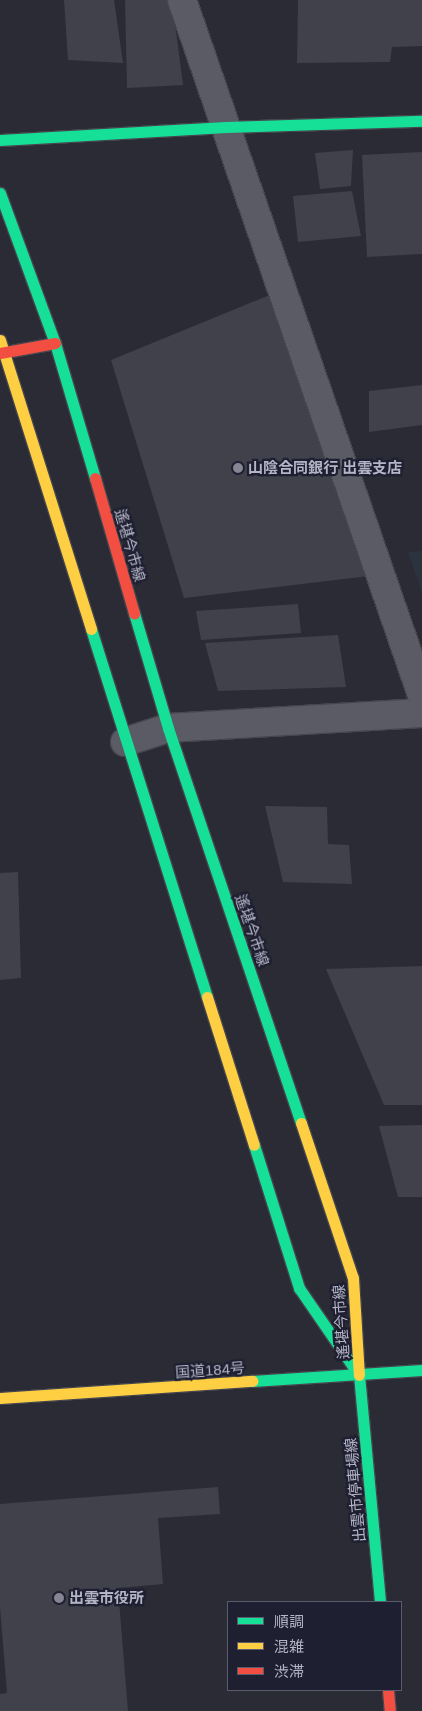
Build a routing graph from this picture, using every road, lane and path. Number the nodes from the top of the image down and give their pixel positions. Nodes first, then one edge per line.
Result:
1 (182, 0) edge
2 (422, 121) edge
3 (226, 127) junction
4 (0, 140) edge
5 (0, 193) edge
6 (0, 340) edge
7 (55, 343) junction
8 (2, 353) edge
9 (422, 695) edge
10 (422, 713) edge
11 (168, 728) junction
12 (125, 742) junction
13 (422, 1370) edge
14 (359, 1375) junction
15 (0, 1398) edge
16 (380, 1601) edge
17 (388, 1691) edge
18 (390, 1711) edge

1 - 3 street
2 - 3 main road
3 - 4 main road
3 - 9 street
5 - 7 main road, 遙堪今市線
6 - 8 main road, 遙堪今市線
7 - 8 main road
7 - 11 main road, 遙堪今市線
8 - 12 main road, 遙堪今市線
10 - 11 street
11 - 12 street
11 - 14 main road, 遙堪今市線
12 - 14 main road, 遙堪今市線
13 - 14 main road, 国道184号
14 - 15 main road, 国道184号
14 - 16 main road, 出雲市停車場線
17 - 18 main road

